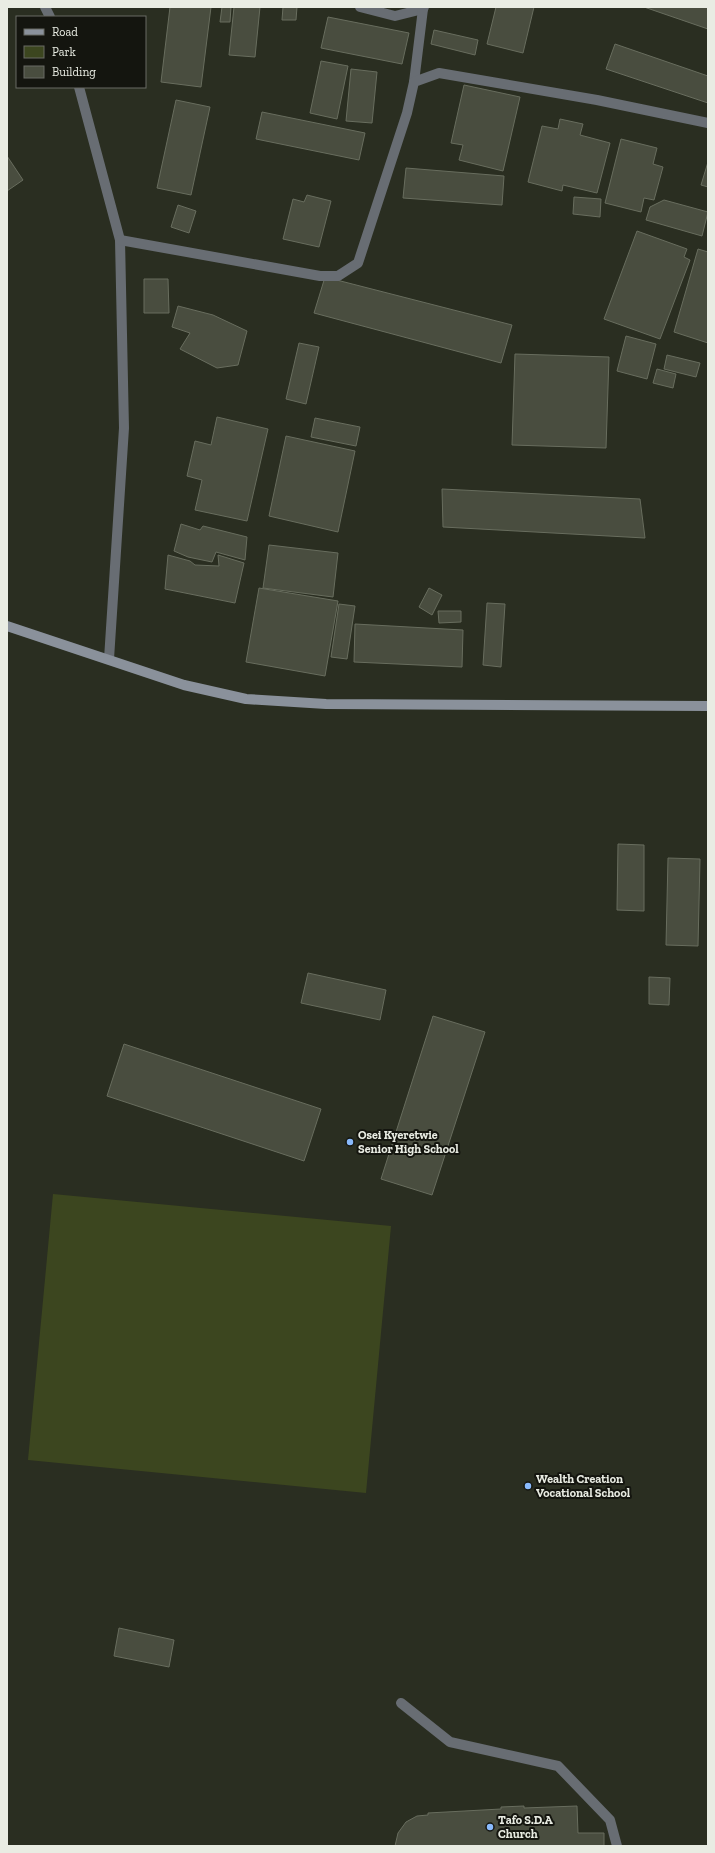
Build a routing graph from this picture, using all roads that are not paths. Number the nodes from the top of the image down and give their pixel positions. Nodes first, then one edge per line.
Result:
1 (45, 7) edge
2 (360, 7) edge
3 (424, 8) edge
4 (50, 16) edge
5 (414, 82) junction
6 (80, 88) edge
7 (708, 123) edge
8 (120, 240) junction
9 (7, 626) edge
10 (109, 659) junction
11 (708, 706) edge
12 (401, 1703) dead end
13 (617, 1846) edge

1 - 4 street
2 - 3 street
3 - 5 street
5 - 7 street
5 - 8 street
6 - 8 street
8 - 10 street
9 - 10 street
10 - 11 street
12 - 13 street

